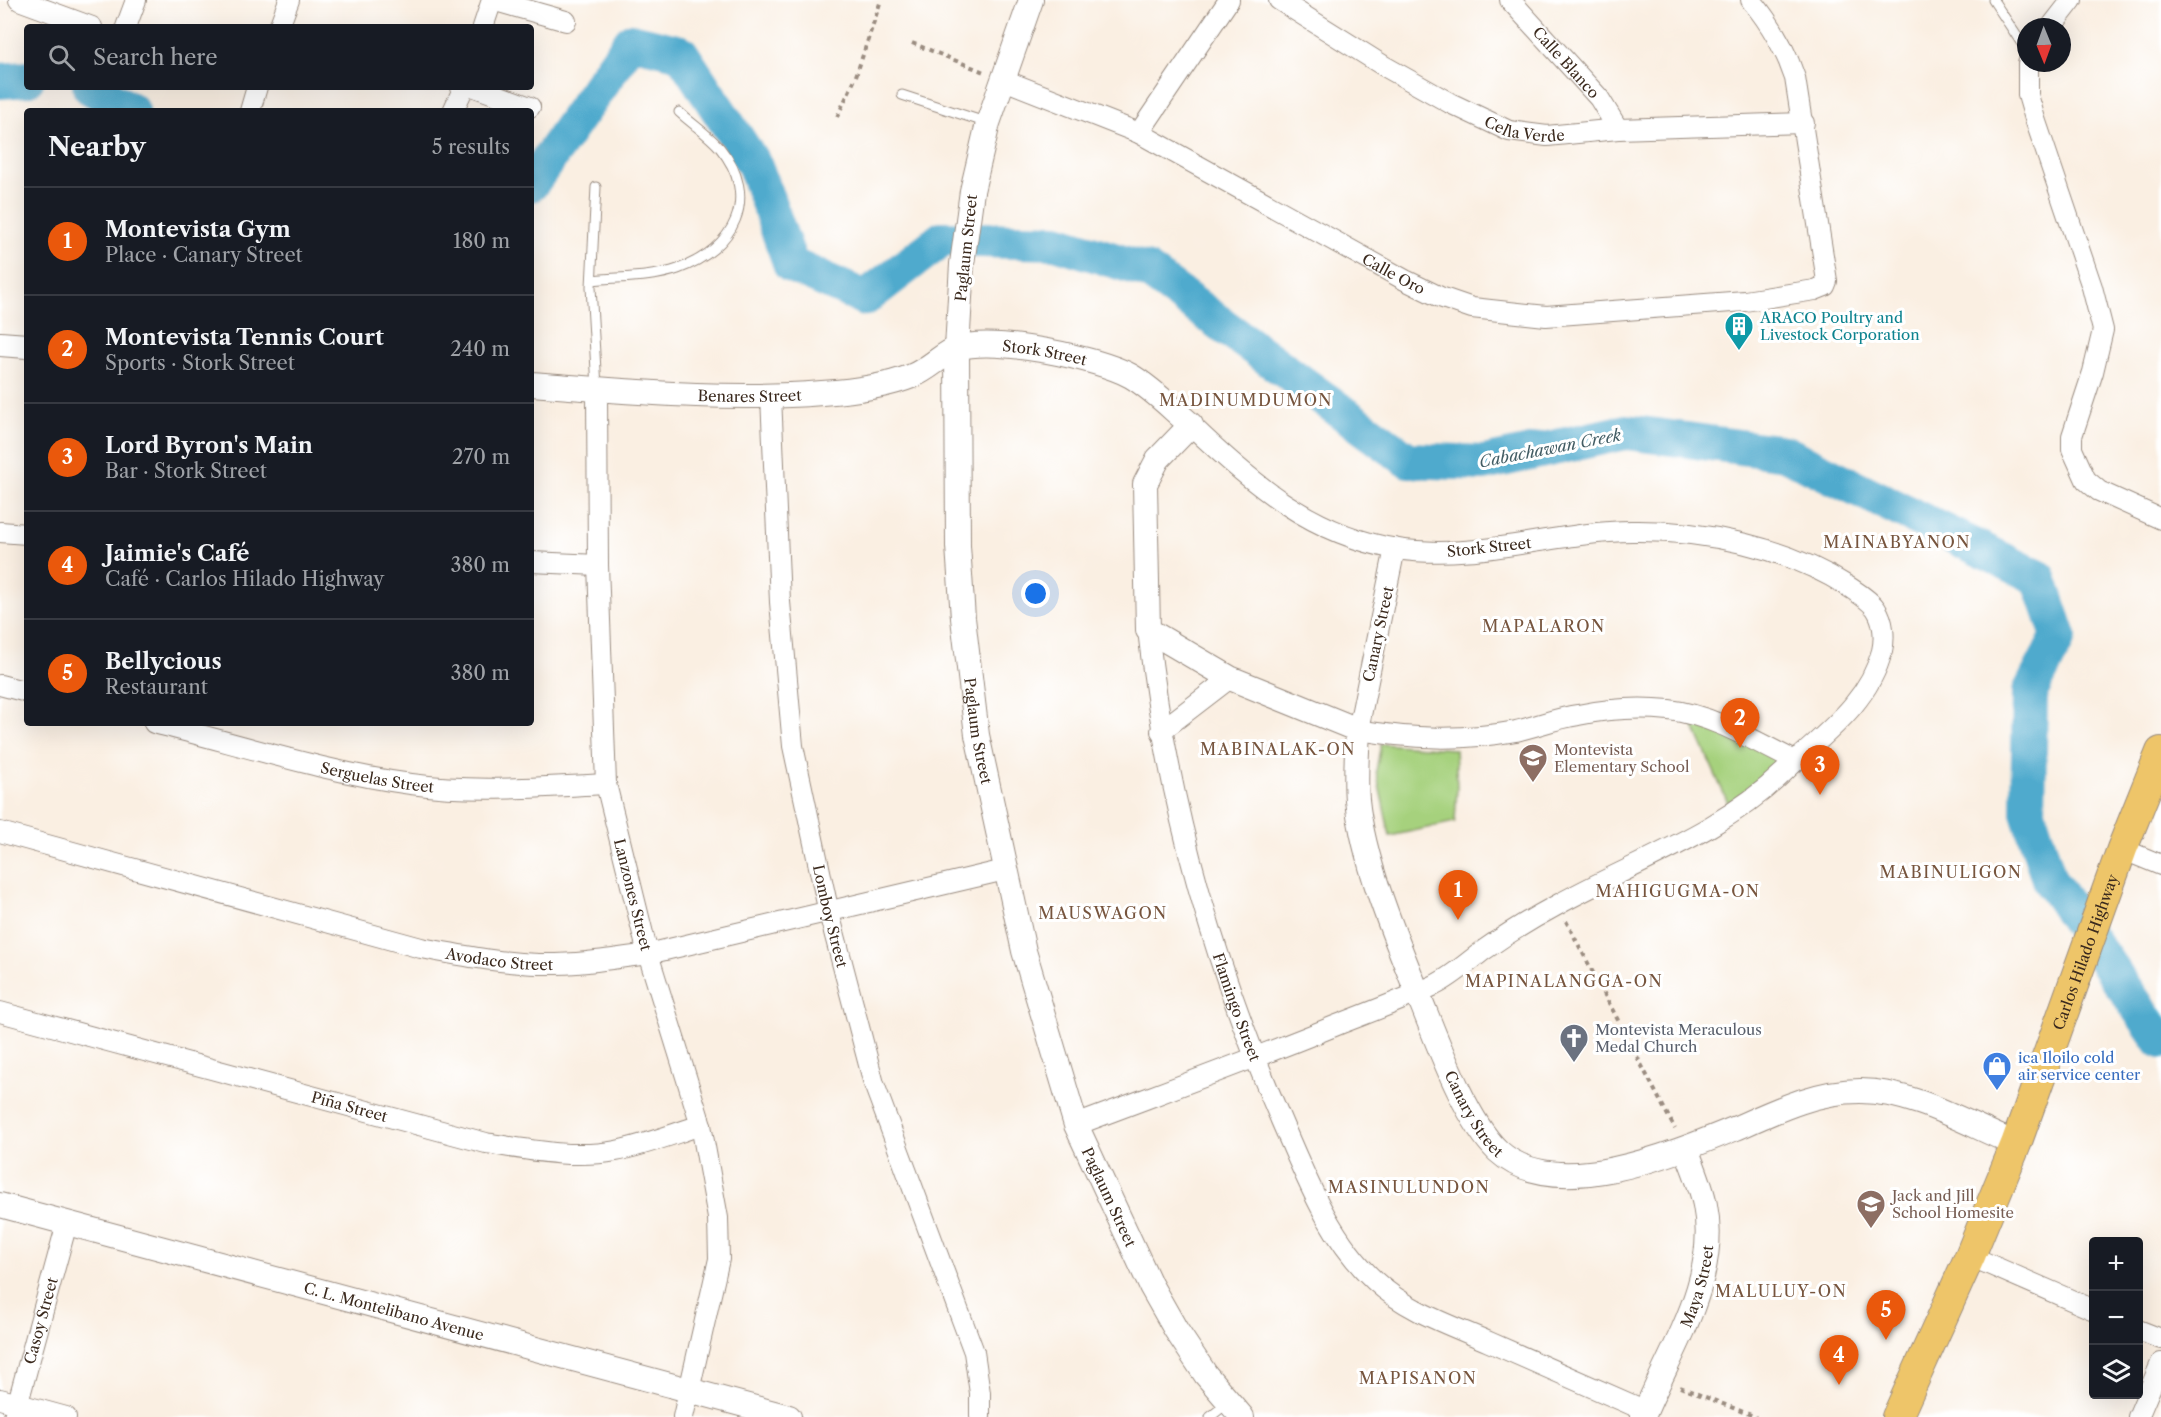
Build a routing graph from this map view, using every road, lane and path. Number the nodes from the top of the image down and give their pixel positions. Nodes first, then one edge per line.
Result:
1 (19, 0) edge
2 (136, 0) edge
3 (289, 0) edge
4 (881, 0) edge
5 (1031, 0) edge
6 (1229, 0) edge
7 (1280, 0) edge
8 (1510, 0) edge
9 (1751, 0) edge
10 (1993, 0) edge
11 (2072, 0) edge
12 (2058, 18) edge
13 (566, 21) dead end
14 (84, 24) edge
15 (127, 24) edge
16 (280, 24) edge
17 (484, 24) edge
18 (2017, 36) edge
19 (912, 43) dead end
20 (2028, 72) edge
21 (1004, 80) junction
22 (256, 90) edge
23 (463, 90) edge
24 (484, 90) edge
25 (902, 95) dead end
26 (530, 107) dead end
27 (251, 108) edge
28 (454, 108) edge
29 (679, 112) dead end
30 (837, 117) dead end
31 (988, 123) junction
32 (1804, 123) junction
33 (1618, 129) junction
34 (1139, 133) junction
35 (596, 187) dead end
36 (592, 280) junction
37 (0, 344) edge
38 (24, 346) edge
39 (957, 348) junction
40 (534, 384) edge
41 (597, 390) junction
42 (771, 396) junction
43 (1191, 425) junction
44 (2161, 519) edge
45 (0, 532) edge
46 (24, 534) edge
47 (1395, 548) junction
48 (534, 562) edge
49 (598, 565) junction
50 (1148, 630) junction
51 (1230, 678) junction
52 (0, 685) edge
53 (24, 691) edge
54 (166, 726) edge
55 (1358, 730) junction
56 (1161, 731) junction
57 (2161, 752) edge
58 (1795, 761) junction
59 (606, 784) junction
60 (0, 832) edge
61 (2122, 849) junction
62 (2161, 865) edge
63 (1005, 870) junction
64 (1558, 904) junction
65 (829, 913) junction
66 (648, 954) junction
67 (1417, 992) junction
68 (0, 1012) edge
69 (1254, 1059) junction
70 (701, 1125) junction
71 (1076, 1125) junction
72 (2016, 1144) junction
73 (1686, 1149) junction
74 (0, 1205) edge
75 (67, 1223) junction
76 (1970, 1256) junction
77 (2089, 1308) edge
78 (2143, 1332) edge
79 (2161, 1339) edge
80 (2161, 1363) edge
81 (1660, 1379) junction
82 (690, 1389) junction
83 (10, 1407) edge
84 (1227, 1412) edge
85 (1645, 1414) edge
86 (66, 1417) edge
87 (683, 1417) edge
88 (789, 1417) edge
89 (980, 1417) edge
90 (1755, 1417) edge
91 (1897, 1417) edge
92 (2138, 1417) edge

1 - 14 street
2 - 15 street
3 - 16 street
4 - 30 path
5 - 21 street, Paglaum Street
6 - 34 street
7 - 33 street, Cella Verde
8 - 33 street, Calle Blanco
9 - 32 street
10 - 18 lane
11 - 12 street
13 - 17 street
19 - 21 path
20 - 44 street
21 - 31 street, Paglaum Street
21 - 34 street, Calle Oro
22 - 27 street
23 - 28 street
24 - 26 street
25 - 31 lane
29 - 36 lane
31 - 39 street, Paglaum Street
32 - 33 street, Cella Verde
32 - 34 street, Calle Oro
35 - 36 lane
36 - 41 lane
37 - 38 street
39 - 42 street, Benares Street
39 - 43 street, Stork Street
39 - 63 street, Paglaum Street
40 - 41 street, Benares Street
41 - 42 street, Benares Street
41 - 49 street, Lanzones Street
42 - 65 street, Lomboy Street
43 - 47 street, Stork Street
43 - 50 street, Flamingo Street
45 - 46 street
47 - 55 street, Canary Street
47 - 58 street, Stork Street
48 - 49 street
49 - 59 street, Lanzones Street
50 - 51 street
50 - 56 street, Flamingo Street
51 - 55 street
51 - 56 street
52 - 53 street
54 - 59 street, Serguelas Street
55 - 58 street
55 - 67 street, Canary Street
56 - 69 street, Flamingo Street
57 - 61 main road, Carlos Hilado Highway
58 - 64 street, Stork Street
59 - 66 street, Lanzones Street
60 - 66 street, Avodaco Street
61 - 62 street
61 - 72 main road, Carlos Hilado Highway
63 - 65 street, Avodaco Street
63 - 71 street, Paglaum Street
64 - 67 street, Stork Street
64 - 73 path
65 - 66 street, Avodaco Street
65 - 89 street, Lomboy Street
66 - 70 street, Lanzones Street
67 - 69 street, Stork Street
67 - 73 street, Canary Street
68 - 70 street, Piña Street
69 - 71 street, Stork Street
69 - 85 street, Flamingo Street
70 - 82 street, Lanzones Street
71 - 84 street, Paglaum Street
72 - 73 street, Canary Street
72 - 76 main road, Carlos Hilado Highway
73 - 81 street, Maya Street
74 - 75 street, C. L. Montelibano Avenue
75 - 82 street, C. L. Montelibano Avenue
75 - 83 street, Casoy Street
76 - 77 street
76 - 91 main road, Carlos Hilado Highway
78 - 79 street
80 - 92 street
81 - 85 street, Maya Street
81 - 90 path
82 - 87 street, Lanzones Street
82 - 88 street, C. L. Montelibano Avenue
83 - 86 street

